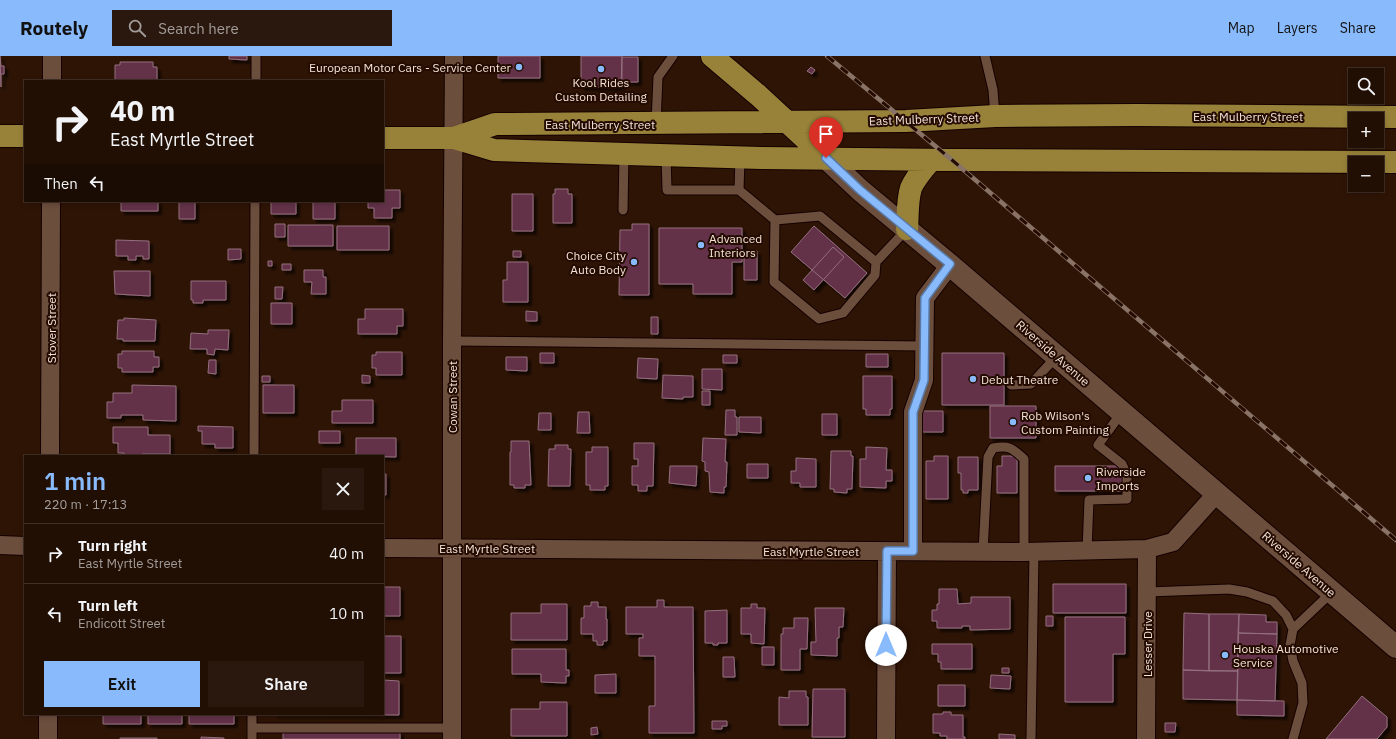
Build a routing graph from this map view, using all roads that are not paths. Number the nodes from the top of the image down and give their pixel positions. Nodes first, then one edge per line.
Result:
1 (52, 56) edge
2 (256, 56) edge
3 (454, 56) edge
4 (673, 56) edge
5 (712, 56) edge
6 (985, 56) edge
7 (52, 80) edge
8 (256, 80) edge
9 (995, 116) junction
10 (1396, 117) edge
11 (786, 122) junction
12 (656, 123) junction
13 (0, 136) edge
14 (24, 136) edge
15 (384, 138) edge
16 (454, 138) junction
17 (624, 153) junction
18 (666, 154) junction
19 (740, 156) junction
20 (826, 158) junction
21 (931, 160) junction
22 (1396, 162) edge
23 (739, 190) junction
24 (52, 202) edge
25 (255, 202) edge
26 (623, 210) dead end
27 (775, 220) junction
28 (907, 229) junction
29 (876, 262) junction
30 (950, 264) junction
31 (452, 341) junction
32 (924, 346) junction
33 (1057, 356) junction
34 (1011, 385) dead end
35 (1122, 412) junction
36 (50, 455) edge
37 (254, 455) edge
38 (1217, 493) junction
39 (0, 545) edge
40 (24, 546) edge
41 (384, 548) edge
42 (452, 548) junction
43 (1147, 549) junction
44 (887, 551) junction
45 (913, 551) junction
46 (1087, 551) junction
47 (983, 552) junction
48 (1029, 552) junction
49 (1147, 592) junction
50 (1332, 592) junction
51 (1293, 629) junction
52 (1396, 647) edge
53 (48, 715) edge
54 (252, 715) edge
55 (252, 728) junction
56 (452, 734) edge
57 (48, 739) edge
58 (252, 739) edge
59 (886, 739) edge
60 (1031, 739) edge
61 (1146, 739) edge
62 (1293, 739) edge

1 - 7 street
2 - 8 lane
3 - 16 street, Cowan Street
4 - 12 lane
5 - 11 highway, Riverside Avenue
6 - 9 lane
9 - 10 highway, East Mulberry Street
9 - 11 highway, East Mulberry Street
11 - 12 highway, East Mulberry Street
11 - 20 highway, Riverside Avenue
12 - 16 highway, East Mulberry Street
13 - 14 highway
15 - 16 highway, East Mulberry Street
16 - 17 highway, East Mulberry Street
16 - 31 street, Cowan Street
17 - 18 highway, East Mulberry Street
17 - 26 lane
18 - 19 highway, East Mulberry Street
18 - 23 lane
19 - 20 highway, East Mulberry Street
19 - 23 lane
20 - 21 highway, East Mulberry Street
20 - 28 main road, Riverside Avenue
21 - 22 highway, East Mulberry Street
21 - 28 highway
23 - 27 lane
24 - 36 street, Stover Street
25 - 37 lane
27 - 29 lane
27 - 29 lane
28 - 29 lane
28 - 30 main road, Riverside Avenue
30 - 32 street
30 - 33 main road, Riverside Avenue
31 - 32 lane
31 - 42 street, Cowan Street
32 - 45 street
33 - 34 lane
33 - 35 main road, Riverside Avenue
35 - 38 main road, Riverside Avenue
35 - 46 lane
38 - 43 street, East Myrtle Street
38 - 50 main road, Riverside Avenue
39 - 40 street
41 - 42 street, East Myrtle Street
42 - 44 street, East Myrtle Street
42 - 56 street, Cowan Street
43 - 46 street, East Myrtle Street
43 - 49 street, Lesser Drive
44 - 45 street, East Myrtle Street
44 - 59 street
45 - 47 street, East Myrtle Street
46 - 48 street, East Myrtle Street
47 - 48 street, East Myrtle Street
47 - 48 lane
48 - 60 lane
49 - 51 lane
49 - 61 street, Lesser Drive
50 - 51 lane
50 - 52 main road, Riverside Avenue
51 - 62 lane
53 - 57 street
54 - 55 lane
55 - 56 lane
55 - 58 lane

